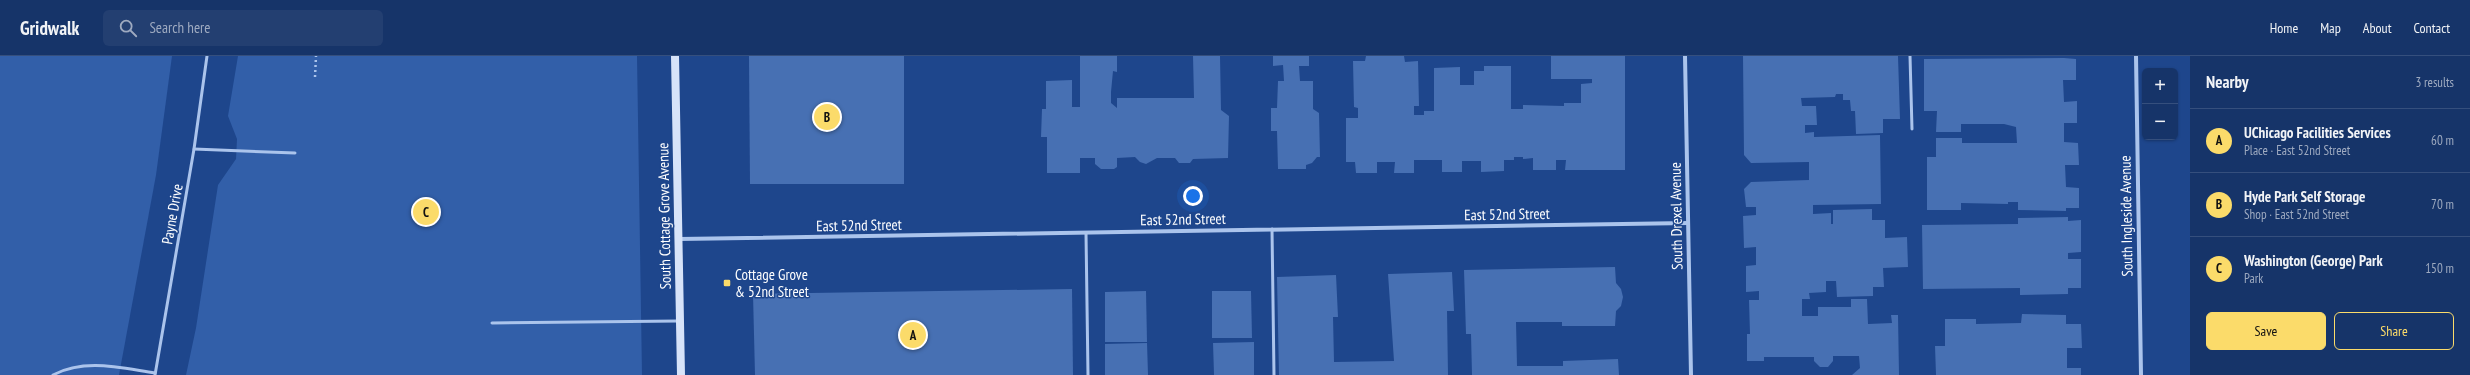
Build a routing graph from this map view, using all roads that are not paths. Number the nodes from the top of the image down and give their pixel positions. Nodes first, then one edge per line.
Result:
1 (207, 56) edge
2 (675, 56) edge
3 (1685, 56) edge
4 (1910, 56) edge
5 (2136, 56) edge
6 (1912, 129) dead end
7 (194, 149) junction
8 (295, 153) dead end
9 (1688, 223) junction
10 (1272, 229) junction
11 (1086, 233) junction
12 (678, 239) junction
13 (681, 320) junction
14 (492, 323) dead end
15 (155, 374) edge
16 (52, 375) edge
17 (681, 375) edge
18 (1088, 375) edge
19 (1274, 375) edge
20 (1691, 375) edge
21 (2141, 375) edge

1 - 7 lane, Payne Drive
2 - 12 main road, South Cottage Grove Avenue
3 - 9 street, South Drexel Avenue
4 - 6 lane
5 - 21 street, South Ingleside Avenue
7 - 8 lane
7 - 15 lane, Payne Drive
9 - 10 street, East 52nd Street
9 - 20 street, South Drexel Avenue
10 - 11 street, East 52nd Street
10 - 19 lane
11 - 12 street, East 52nd Street
11 - 18 lane
12 - 13 main road, South Cottage Grove Avenue
13 - 14 lane
13 - 17 main road, South Cottage Grove Avenue
15 - 16 lane

